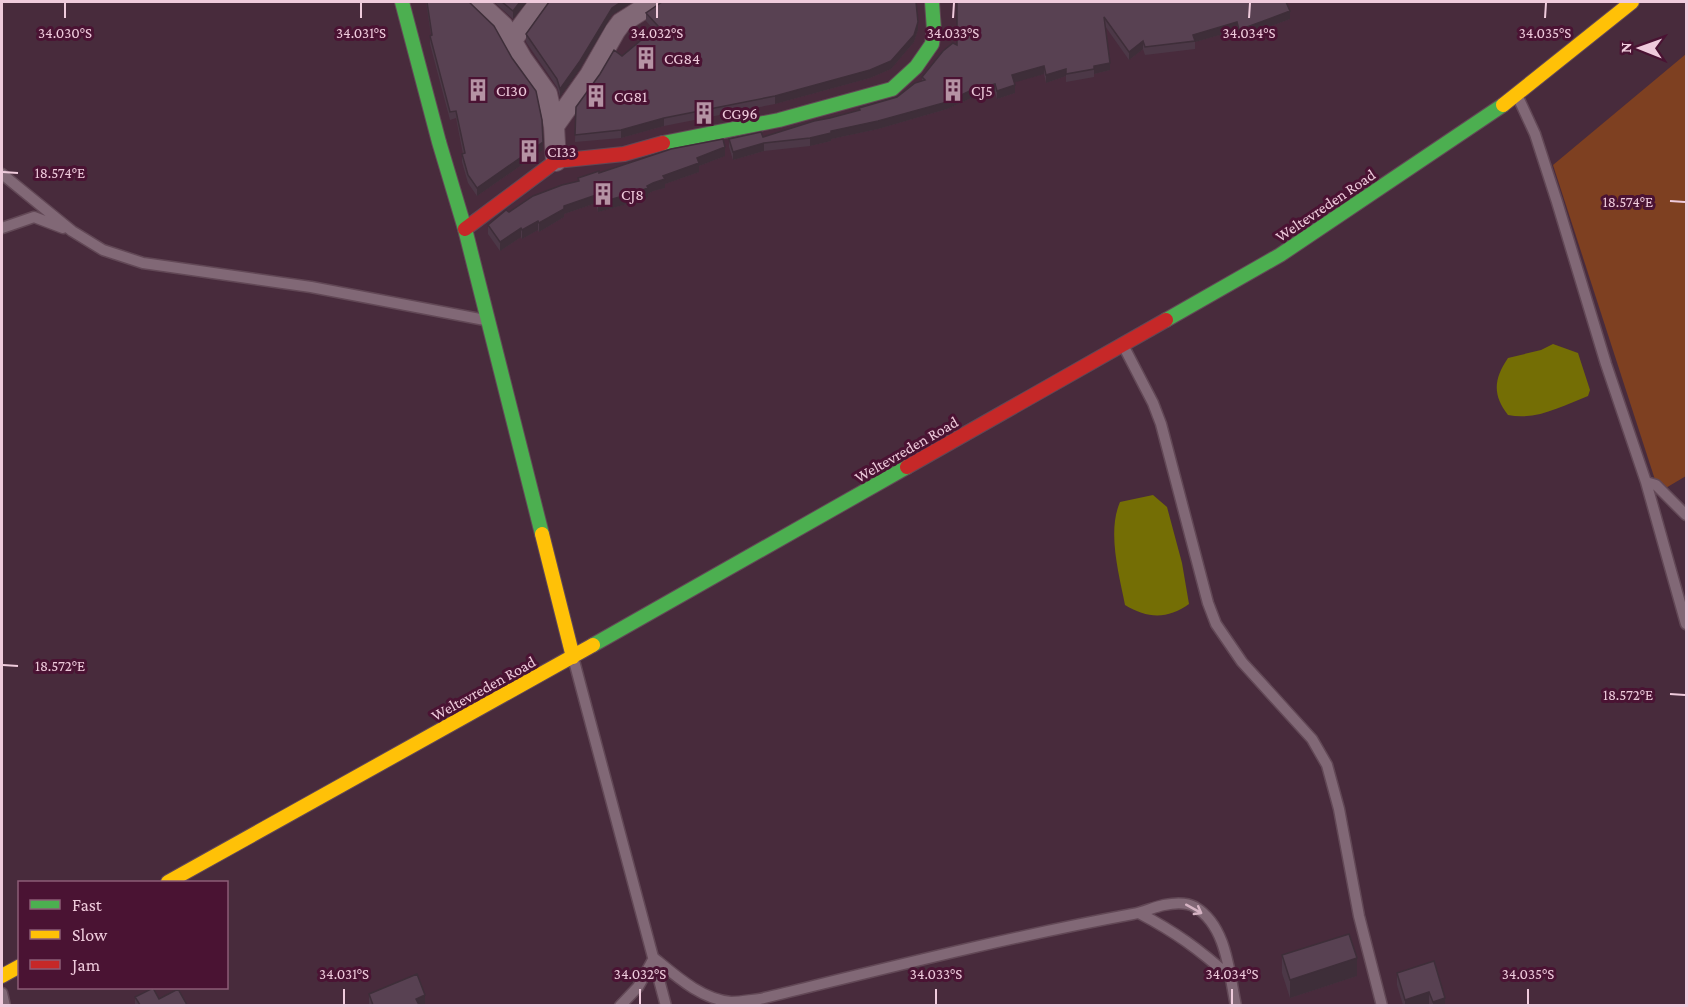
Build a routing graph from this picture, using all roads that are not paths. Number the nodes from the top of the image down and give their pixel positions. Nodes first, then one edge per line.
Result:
1 (402, 2) edge
2 (477, 2) edge
3 (540, 2) edge
4 (654, 2) edge
5 (932, 2) edge
6 (1632, 2) edge
7 (512, 40) junction
8 (1517, 95) junction
9 (554, 126) junction
10 (555, 160) junction
11 (2, 174) edge
12 (2, 228) edge
13 (465, 230) junction
14 (72, 231) junction
15 (488, 321) junction
16 (1123, 345) junction
17 (1646, 482) junction
18 (1686, 515) edge
19 (1686, 624) edge
20 (573, 657) junction
21 (170, 881) edge
22 (1139, 913) junction
23 (654, 958) junction
24 (18, 967) edge
25 (2, 976) edge
26 (1230, 977) junction
27 (2, 993) edge
28 (5, 1005) edge
29 (620, 1005) edge
30 (666, 1005) edge
31 (1236, 1005) edge
32 (1382, 1005) edge

1 - 13 street
2 - 7 street
3 - 7 street
4 - 9 street
5 - 10 street
6 - 8 street, Weltevreden Road
7 - 9 street
8 - 16 street, Weltevreden Road
8 - 17 lane
9 - 10 street
10 - 13 street
11 - 14 lane
12 - 14 lane
13 - 15 street
14 - 15 lane
15 - 20 street
16 - 20 street, Weltevreden Road
16 - 32 lane
17 - 18 lane
17 - 19 lane
20 - 21 street, Weltevreden Road
20 - 23 lane
22 - 23 lane
22 - 26 lane
22 -> 26 lane
23 - 29 lane
23 - 30 lane
24 - 25 street
26 - 31 lane
27 - 28 lane

